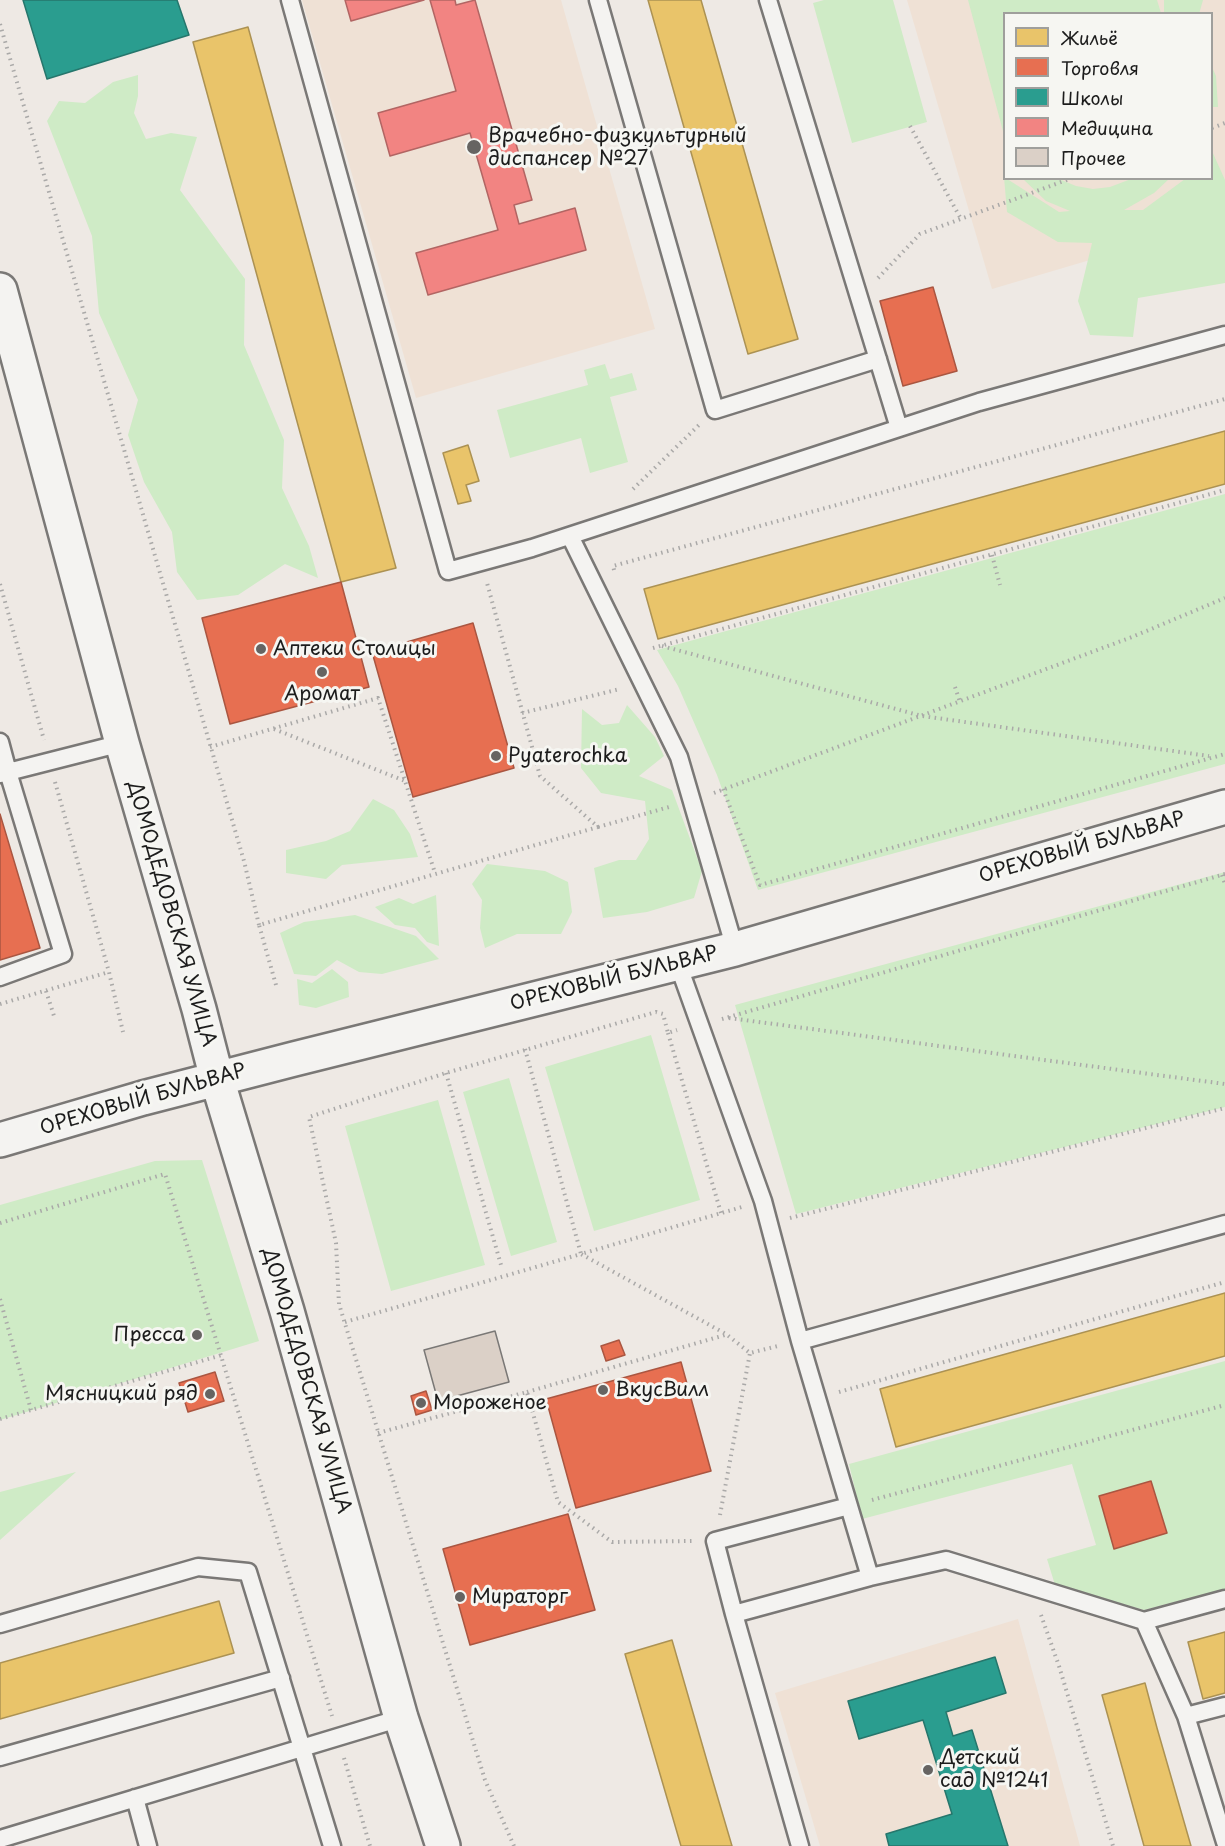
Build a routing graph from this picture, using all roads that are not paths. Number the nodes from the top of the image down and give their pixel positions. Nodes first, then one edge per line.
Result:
1 (290, 0) edge
2 (598, 0) edge
3 (768, 0) edge
4 (0, 290) edge
5 (1225, 335) edge
6 (878, 359) junction
7 (900, 428) junction
8 (570, 536) junction
9 (0, 742) edge
10 (122, 743) junction
11 (4, 773) edge
12 (1225, 807) edge
13 (735, 949) junction
14 (678, 964) junction
15 (0, 977) edge
16 (217, 1079) junction
17 (0, 1140) edge
18 (1225, 1224) edge
19 (800, 1341) junction
20 (849, 1506) junction
21 (870, 1577) junction
22 (1225, 1599) edge
23 (734, 1614) junction
24 (1144, 1620) junction
25 (0, 1624) edge
26 (281, 1678) junction
27 (1225, 1706) edge
28 (1186, 1716) junction
29 (401, 1718) junction
30 (303, 1747) junction
31 (0, 1757) edge
32 (135, 1798) junction
33 (0, 1839) edge
34 (1225, 1842) edge
35 (147, 1846) edge
36 (332, 1846) edge
37 (443, 1846) edge
38 (800, 1846) edge

1 - 8 lane
2 - 6 lane
3 - 6 lane
4 - 10 street, ДОМОДЕДОВСКАЯ УЛИЦА
5 - 7 lane
6 - 7 lane
7 - 8 lane
8 - 13 lane
9 - 11 lane
10 - 11 lane
10 - 16 street, ДОМОДЕДОВСКАЯ УЛИЦА
11 - 15 lane
12 - 13 street, ОРЕХОВЫЙ БУЛЬВАР
13 - 14 street, ОРЕХОВЫЙ БУЛЬВАР
14 - 16 street, ОРЕХОВЫЙ БУЛЬВАР
14 - 19 lane
16 - 17 street, ОРЕХОВЫЙ БУЛЬВАР
16 - 29 street, ДОМОДЕДОВСКАЯ УЛИЦА
18 - 19 lane
19 - 20 lane
20 - 21 lane
20 - 23 lane
21 - 23 lane
21 - 24 lane
22 - 24 lane
23 - 38 lane
24 - 28 lane
25 - 26 lane
26 - 30 lane
26 - 31 lane
27 - 28 lane
28 - 34 lane
29 - 30 lane
29 - 37 street, ДОМОДЕДОВСКАЯ УЛИЦА
30 - 32 lane
30 - 36 lane
32 - 33 lane
32 - 35 lane

